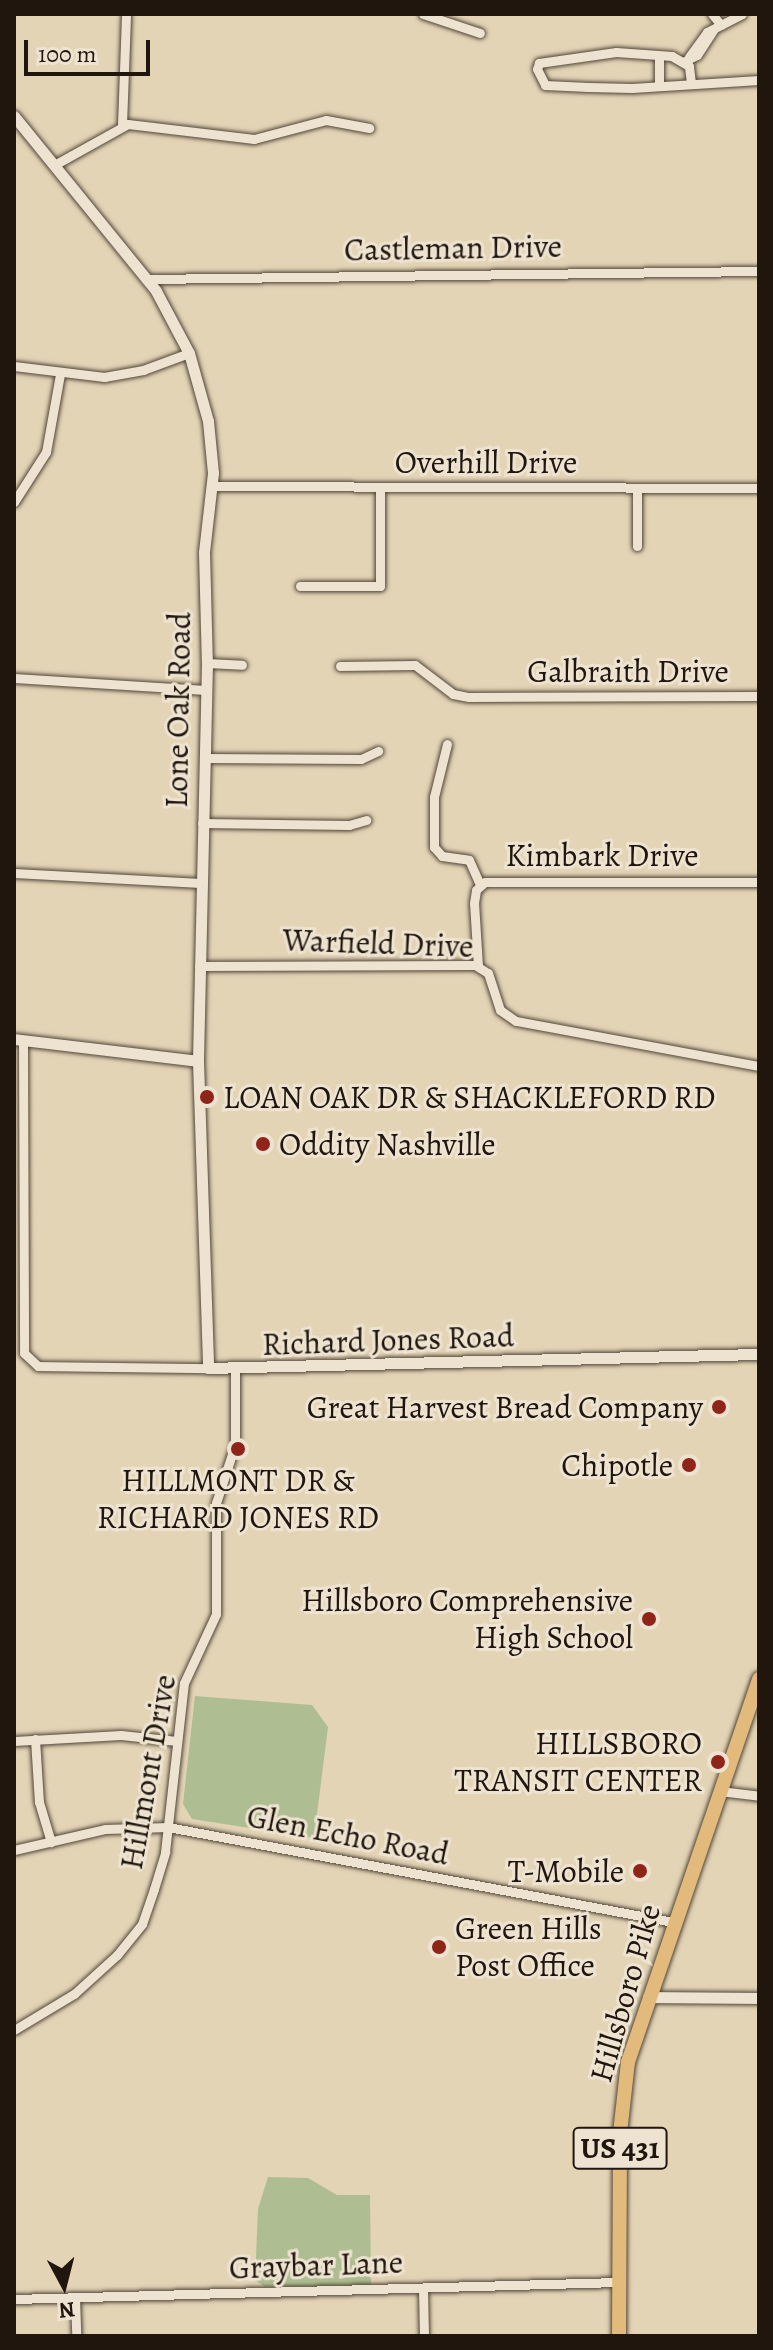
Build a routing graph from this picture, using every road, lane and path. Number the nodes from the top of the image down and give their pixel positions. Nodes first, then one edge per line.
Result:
1 (126, 14) edge
2 (423, 14) edge
3 (712, 14) edge
4 (742, 14) edge
5 (717, 28) junction
6 (480, 33) dead end
7 (659, 56) junction
8 (687, 59) junction
9 (759, 80) edge
10 (691, 83) junction
11 (659, 84) junction
12 (14, 116) edge
13 (122, 125) junction
14 (369, 128) dead end
15 (56, 164) junction
16 (759, 271) edge
17 (148, 279) junction
18 (189, 353) junction
19 (14, 366) edge
20 (60, 374) junction
21 (213, 486) junction
22 (380, 487) junction
23 (637, 488) junction
24 (759, 488) edge
25 (14, 502) edge
26 (637, 546) dead end
27 (300, 586) dead end
28 (207, 663) junction
29 (242, 665) dead end
30 (340, 666) dead end
31 (14, 678) edge
32 (206, 690) junction
33 (759, 696) edge
34 (447, 744) dead end
35 (378, 751) dead end
36 (205, 758) junction
37 (366, 820) dead end
38 (202, 823) junction
39 (14, 873) edge
40 (759, 882) edge
41 (201, 883) junction
42 (480, 885) junction
43 (199, 966) junction
44 (478, 966) junction
45 (18, 1039) edge
46 (198, 1061) junction
47 (759, 1066) edge
48 (759, 1354) edge
49 (208, 1368) junction
50 (235, 1370) junction
51 (759, 1679) edge
52 (35, 1739) junction
53 (14, 1741) edge
54 (177, 1741) junction
55 (720, 1791) junction
56 (759, 1796) edge
57 (168, 1827) junction
58 (51, 1842) junction
59 (14, 1850) edge
60 (673, 1922) junction
61 (648, 1997) junction
62 (759, 1998) edge
63 (14, 2030) edge
64 (619, 2282) junction
65 (423, 2288) junction
66 (75, 2298) junction
67 (14, 2299) edge
68 (76, 2336) edge
69 (424, 2336) edge
70 (619, 2336) edge

1 - 13 street
2 - 6 street
3 - 5 street
4 - 5 street
5 - 8 street
7 - 8 street
7 - 11 street
7 - 11 street
8 - 10 street
9 - 10 street
10 - 11 street
12 - 15 street, Lone Oak Road
13 - 14 street
13 - 15 street
15 - 17 street, Lone Oak Road
16 - 17 street, Castleman Drive
17 - 18 street, Lone Oak Road
18 - 20 street
18 - 21 street, Lone Oak Road
19 - 20 street
20 - 25 street
21 - 22 street, Overhill Drive
21 - 28 street, Lone Oak Road
22 - 23 street, Overhill Drive
22 - 27 street
23 - 24 street, Overhill Drive
23 - 26 street
28 - 29 street
28 - 32 street, Lone Oak Road
30 - 33 street, Galbraith Drive
31 - 32 street
32 - 36 street, Lone Oak Road
34 - 42 street
35 - 36 street
36 - 38 street, Lone Oak Road
37 - 38 street
38 - 41 street, Lone Oak Road
39 - 41 street
40 - 42 street, Kimbark Drive
41 - 43 street, Lone Oak Road
42 - 44 street, Kimbark Drive
43 - 44 street, Warfield Drive
43 - 46 street, Lone Oak Road
44 - 47 street, Warfield Drive
45 - 46 street
45 - 49 street, Richard Jones Road
46 - 49 street, Lone Oak Road
48 - 50 street, Richard Jones Road
49 - 50 street, Richard Jones Road
50 - 54 street, Hillmont Drive
51 - 55 main road, Hillsboro Pike / US 431
52 - 53 street
52 - 54 street
52 - 58 street
54 - 57 street, Hillmont Drive
55 - 56 street
55 - 60 main road, Hillsboro Pike / US 431
57 - 58 street, Glen Echo Road
57 - 60 street, Glen Echo Road
57 - 63 street, Hillmont Drive
58 - 59 street, Glen Echo Road
60 - 61 main road, Hillsboro Pike / US 431
61 - 62 street
61 - 64 main road, Hillsboro Pike / US 431
64 - 65 street, Graybar Lane
64 - 70 main road, Hillsboro Pike / US 431
65 - 66 street, Graybar Lane
65 - 69 street
66 - 67 street, Graybar Lane
66 - 68 street

